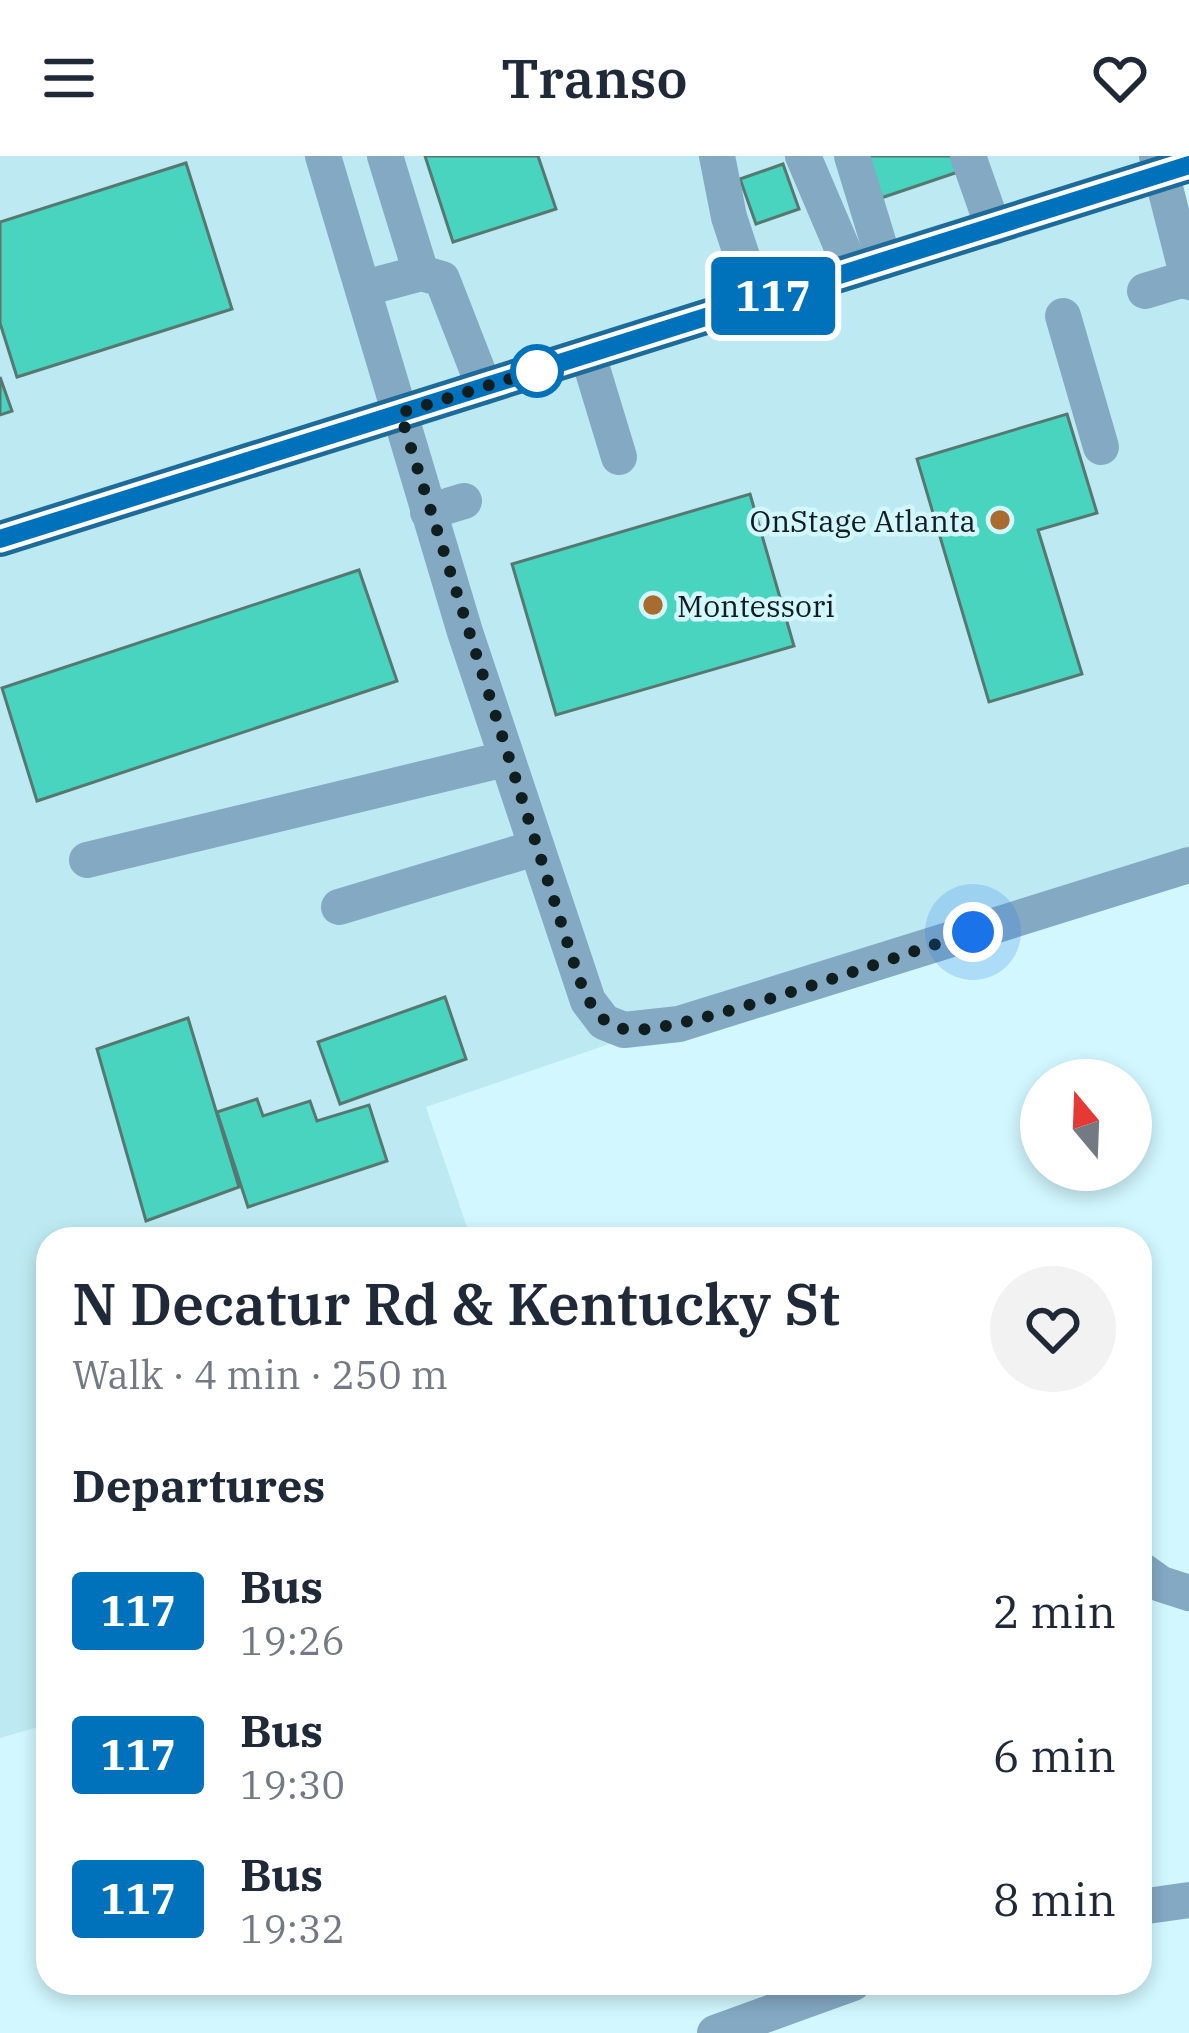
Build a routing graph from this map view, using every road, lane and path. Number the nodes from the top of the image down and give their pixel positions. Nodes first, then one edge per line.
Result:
1 (324, 156) edge
2 (385, 156) edge
3 (717, 156) edge
4 (803, 156) edge
5 (852, 156) edge
6 (968, 156) edge
7 (1169, 165) edge
8 (993, 227) junction
9 (868, 266) junction
10 (421, 273) junction
11 (1188, 280) edge
12 (365, 288) junction
13 (1145, 291) dead end
14 (757, 302) junction
15 (1063, 316) dead end
16 (588, 355) junction
17 (484, 386) junction
18 (400, 413) junction
19 (1101, 447) dead end
20 (620, 457) dead end
21 (464, 501) dead end
22 (428, 512) junction
23 (2, 532) edge
24 (505, 759) junction
25 (535, 848) junction
26 (87, 860) dead end
27 (1189, 865) edge
28 (339, 908) dead end
29 (1152, 1577) edge
30 (1189, 1593) edge
31 (1189, 1900) edge
32 (1152, 1905) edge
33 (814, 1995) edge
34 (716, 2033) edge

1 - 12 street
2 - 10 street
3 - 14 street
4 - 9 street
5 - 9 street
6 - 8 street
7 - 8 main road
7 - 11 street
8 - 9 main road
9 - 14 main road
10 - 12 street
10 - 17 street
11 - 13 street
12 - 18 street
14 - 16 main road
15 - 19 street
16 - 17 main road
16 - 20 street
17 - 18 main road
18 - 22 street
18 - 23 main road
21 - 22 street
22 - 24 street
24 - 25 street
24 - 26 street
25 - 27 street
25 - 28 street
29 - 30 street
31 - 32 street
33 - 34 street

